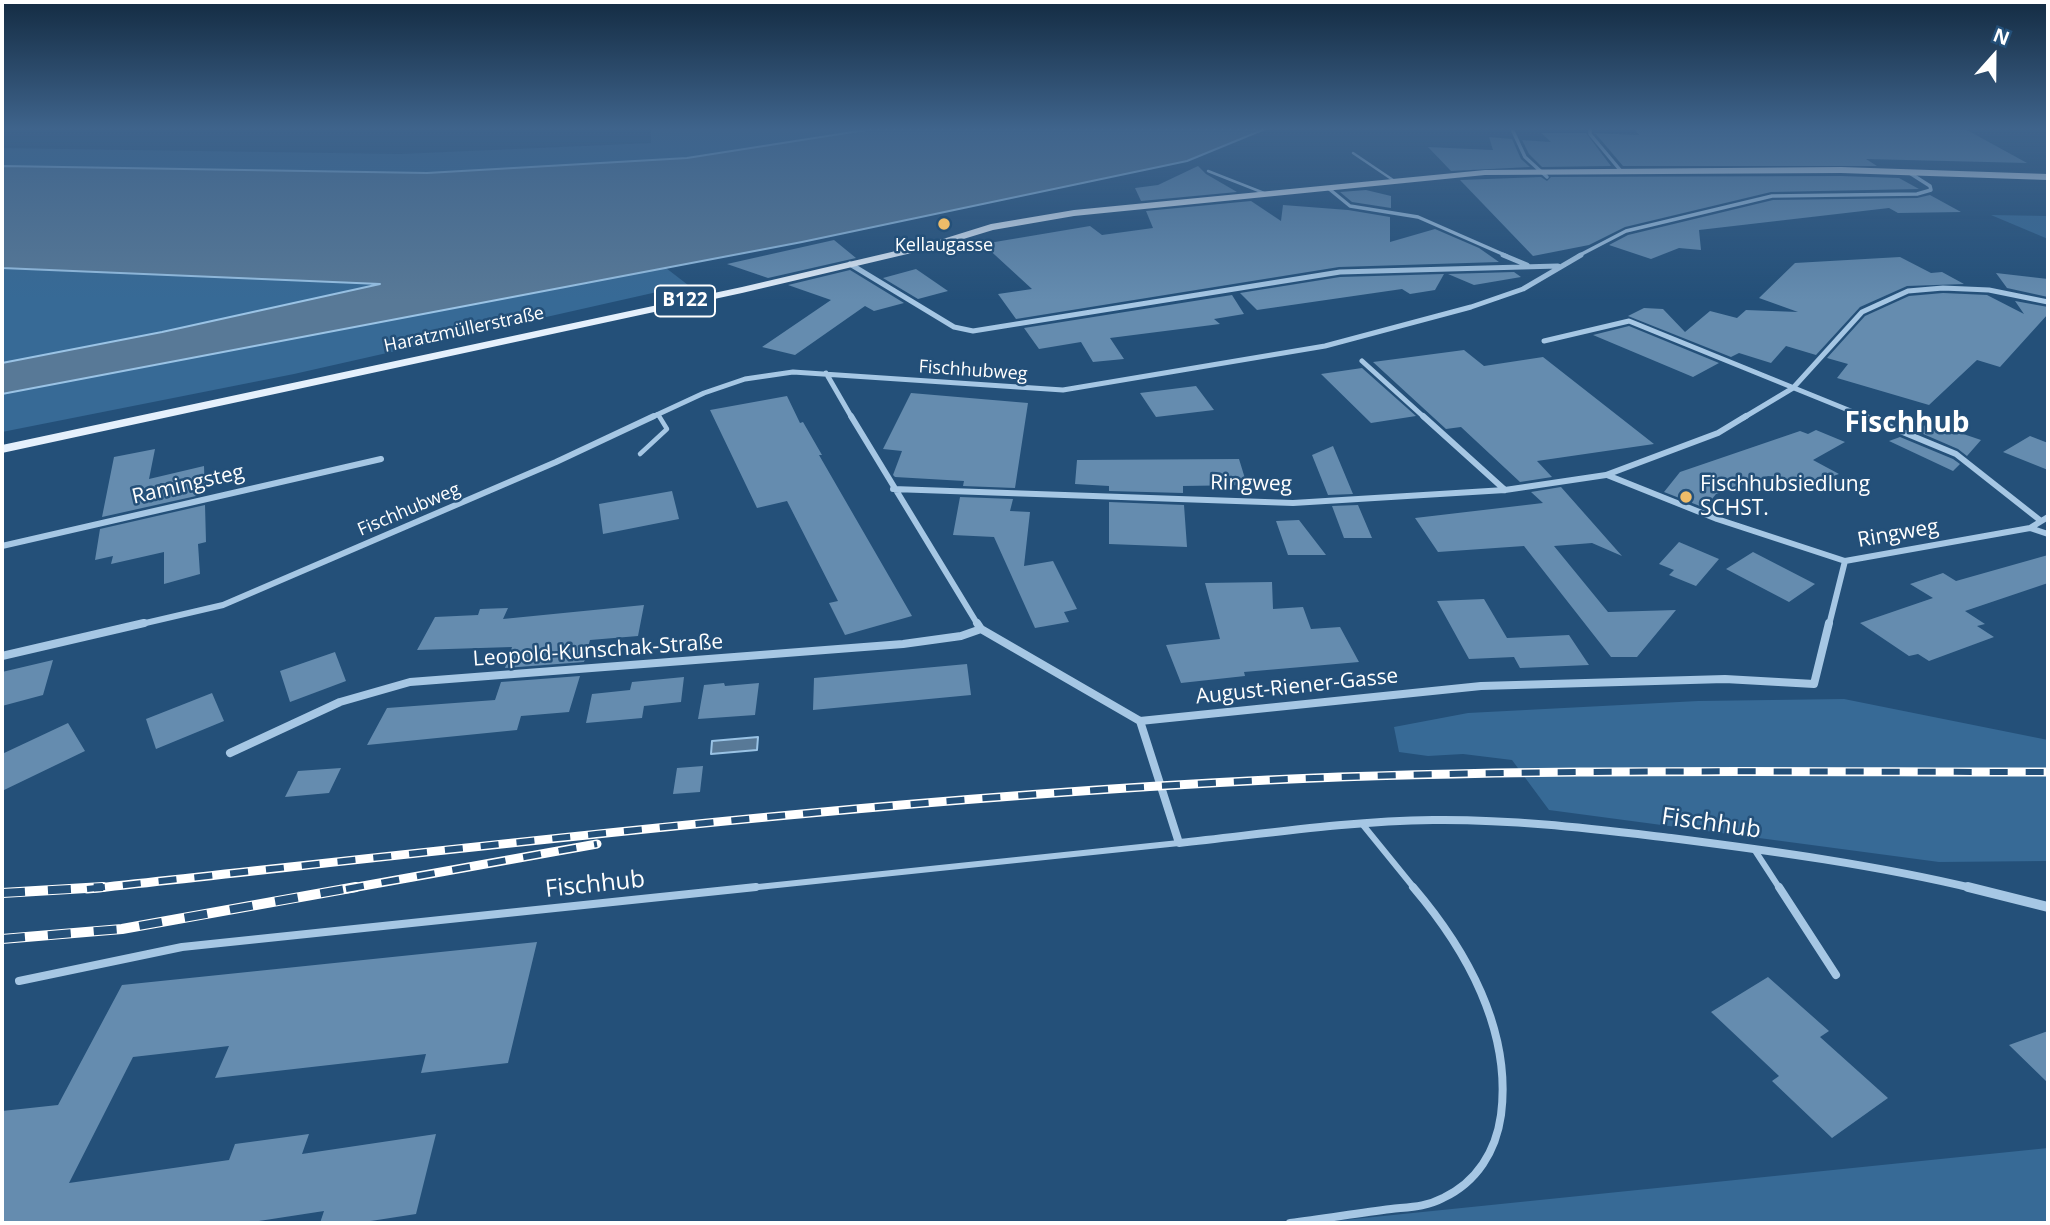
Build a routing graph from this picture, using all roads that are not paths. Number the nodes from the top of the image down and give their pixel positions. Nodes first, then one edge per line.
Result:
1 (1247, 186) edge
2 (1349, 186) edge
3 (1930, 186) edge
4 (1328, 188) junction
5 (1267, 194) junction
6 (850, 264) junction
7 (1528, 265) junction
8 (1559, 266) junction
9 (2048, 302) edge
10 (1544, 341) dead end
11 (1362, 361) dead end
12 (826, 373) junction
13 (1793, 388) junction
14 (657, 414) junction
15 (2, 449) edge
16 (640, 454) dead end
17 (381, 459) dead end
18 (1606, 475) junction
19 (893, 489) junction
20 (1505, 490) junction
21 (2048, 517) edge
22 (2041, 521) junction
23 (2031, 528) junction
24 (2048, 534) edge
25 (2, 546) edge
26 (1845, 561) junction
27 (981, 629) junction
28 (2, 656) edge
29 (1140, 721) junction
30 (230, 753) dead end
31 (1363, 825) junction
32 (1178, 843) junction
33 (1754, 849) junction
34 (2048, 907) edge
35 (1836, 975) dead end
36 (19, 981) dead end
37 (1290, 1223) edge

1 - 5 lane
2 - 4 main road, Haratzmüllerstraße / B122
3 - 8 street, Fischhubweg
4 - 5 main road, Haratzmüllerstraße / B122
4 - 7 street
5 - 6 main road, Haratzmüllerstraße / B122
6 - 7 street
6 - 15 main road, Haratzmüllerstraße / B122
7 - 8 street
8 - 12 street, Fischhubweg
9 - 13 street, Ringweg
10 - 13 street
11 - 20 street
12 - 14 street, Fischhubweg
12 - 19 street
13 - 18 street, Ringweg
13 - 22 street
14 - 16 lane
14 - 28 street, Fischhubweg
17 - 25 street, Ramingsteg
18 - 20 street, Ringweg
18 - 26 street, Ringweg
19 - 20 street, Ringweg
19 - 27 street
21 - 22 street, Ringweg
22 - 23 street, Ringweg
23 - 24 street
23 - 26 street, Ringweg
26 - 29 street, August-Riener-Gasse
27 - 29 street
27 - 30 street, Leopold-Kunschak-Straße
29 - 32 street
31 - 32 street, Fischhub
31 - 33 street, Fischhub
31 - 37 lane
32 - 36 lane, Fischhub
33 - 34 street, Fischhub
33 - 35 lane

